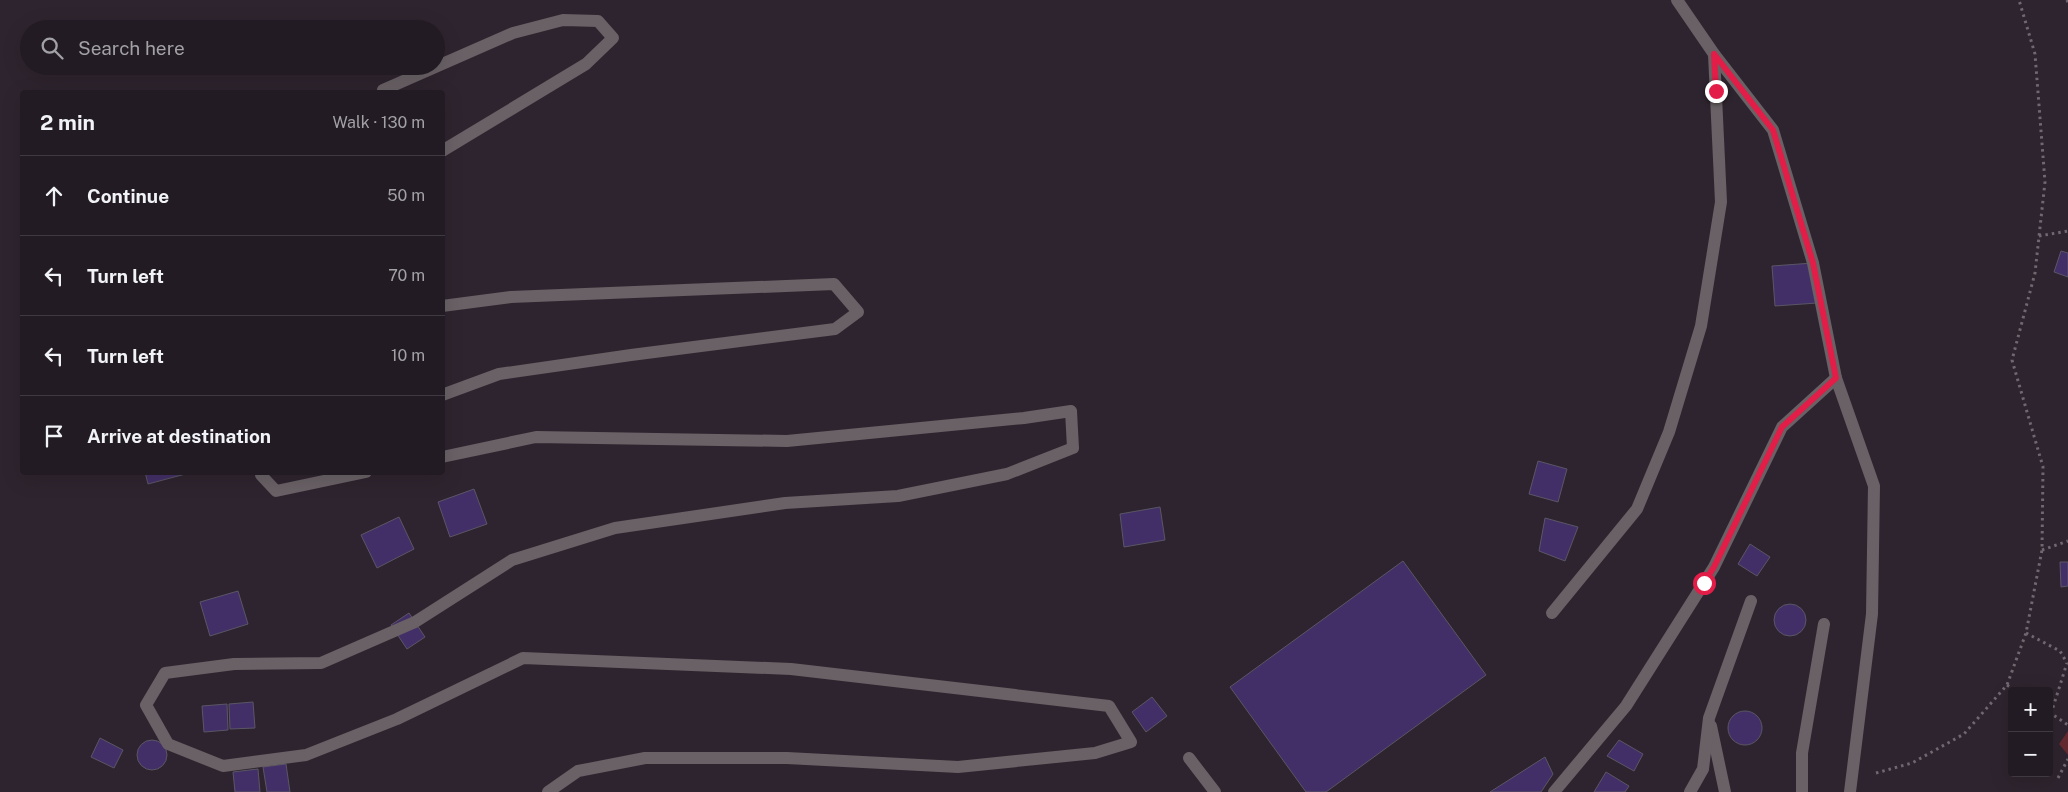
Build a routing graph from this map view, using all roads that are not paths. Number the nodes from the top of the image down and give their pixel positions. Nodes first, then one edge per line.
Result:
1 (1677, 0) edge
2 (1714, 54) junction
3 (445, 63) edge
4 (417, 75) edge
5 (383, 90) dead end
6 (445, 149) edge
7 (445, 306) edge
8 (1836, 378) junction
9 (445, 394) edge
10 (445, 456) edge
11 (260, 475) edge
12 (352, 475) edge
13 (1752, 601) dead end
14 (1552, 613) dead end
15 (1824, 624) dead end
16 (1709, 718) junction
17 (1189, 758) dead end
18 (1850, 786) edge
19 (548, 792) edge
20 (1215, 792) edge
21 (1554, 792) edge
22 (1690, 792) edge
23 (1726, 792) edge
24 (1802, 792) edge

1 - 2 lane
2 - 8 lane
2 - 14 lane
3 - 6 lane
4 - 5 lane
7 - 9 lane
8 - 18 lane
8 - 21 lane
10 - 19 lane
11 - 12 lane
13 - 16 lane
15 - 24 lane
16 - 22 lane
16 - 23 lane
17 - 20 lane

